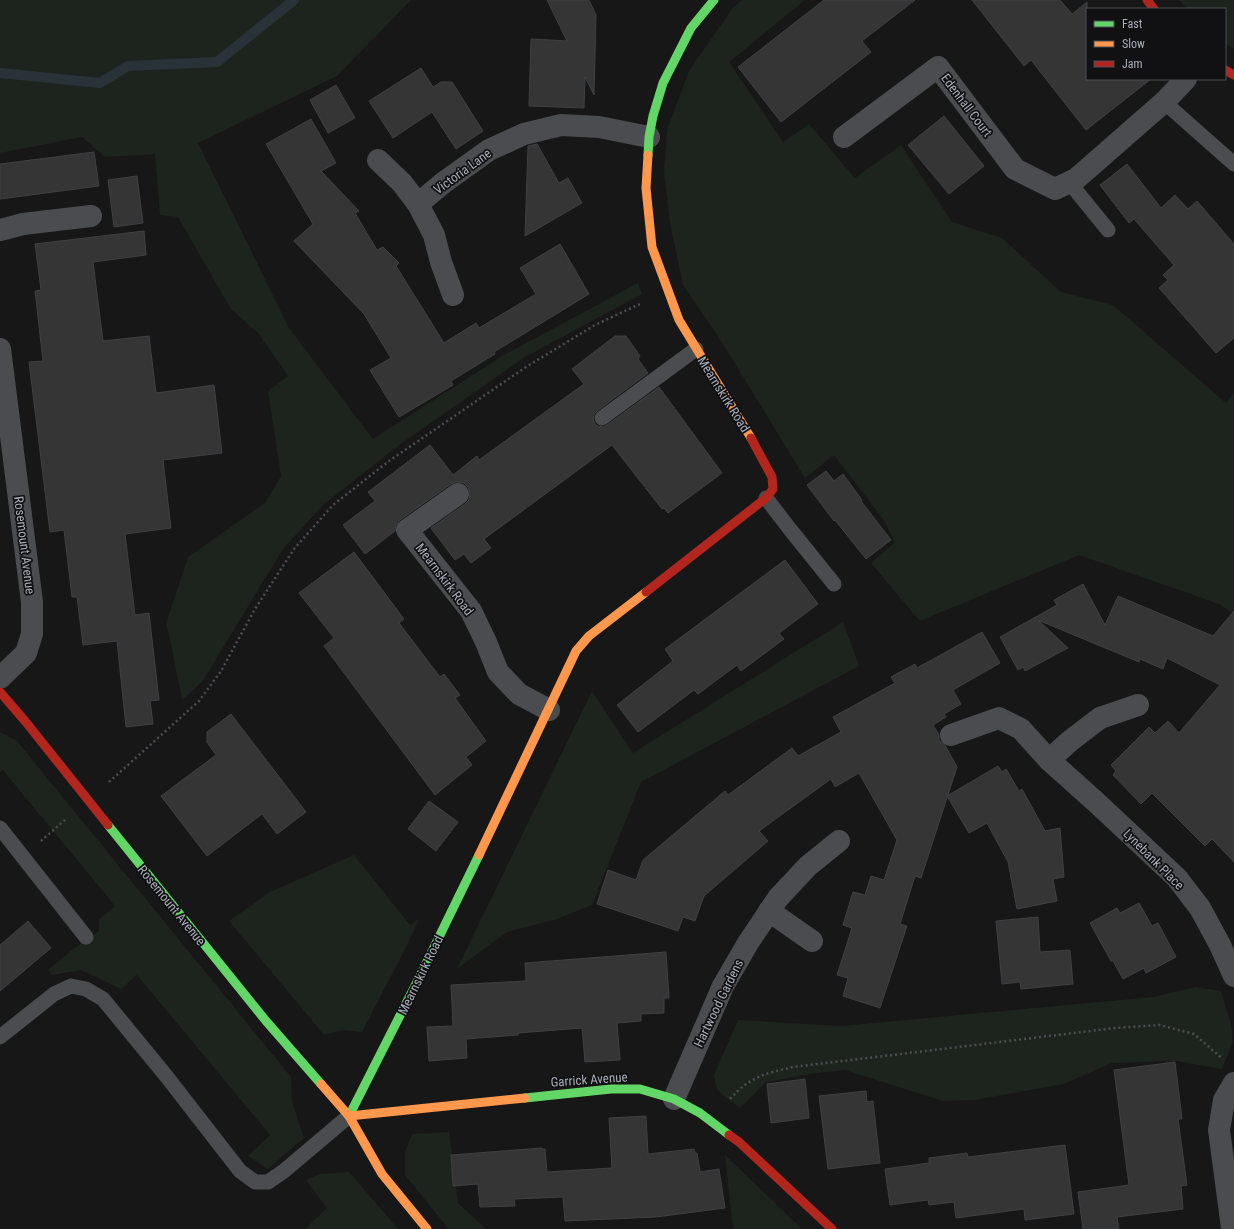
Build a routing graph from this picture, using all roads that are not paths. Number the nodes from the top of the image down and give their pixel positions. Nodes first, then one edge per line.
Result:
1 (714, 0) edge
2 (1147, 0) edge
3 (1153, 8) edge
4 (1185, 80) edge
5 (1164, 102) junction
6 (649, 137) junction
7 (844, 137) dead end
8 (378, 160) dead end
9 (1234, 164) edge
10 (1069, 182) junction
11 (418, 204) junction
12 (91, 216) dead end
13 (0, 230) edge
14 (1108, 230) dead end
15 (454, 295) dead end
16 (0, 349) edge
17 (696, 349) junction
18 (3, 401) edge
19 (602, 418) dead end
20 (458, 494) dead end
21 (766, 498) junction
22 (834, 584) dead end
23 (0, 678) edge
24 (0, 692) edge
25 (1138, 705) dead end
26 (549, 710) junction
27 (952, 735) dead end
28 (1049, 760) junction
29 (0, 828) edge
30 (839, 841) dead end
31 (769, 911) junction
32 (86, 937) dead end
33 (812, 942) dead end
34 (1234, 976) edge
35 (0, 1037) edge
36 (1234, 1083) edge
37 (674, 1099) junction
38 (349, 1116) junction
39 (1231, 1228) edge
40 (426, 1229) edge
41 (832, 1229) edge

1 - 6 street, Mearnskirk Road
2 - 3 street
4 - 5 street, Edenhall Court
5 - 9 lane
5 - 10 street, Edenhall Court
6 - 11 street, Victoria Lane
6 - 17 street, Mearnskirk Road
7 - 10 street, Edenhall Court
8 - 11 street
10 - 14 lane
11 - 15 street
12 - 13 street
16 - 18 street, Rosemount Avenue
17 - 19 lane
17 - 21 street, Mearnskirk Road
18 - 23 street, Rosemount Avenue
20 - 26 street, Mearnskirk Road
21 - 22 lane
21 - 26 street, Mearnskirk Road
24 - 38 street, Rosemount Avenue
25 - 28 street
26 - 38 street, Mearnskirk Road
27 - 28 street, Lynebank Place
28 - 34 street, Lynebank Place
29 - 32 lane
30 - 31 street, Hartwood Gardens
31 - 33 street
31 - 37 street, Hartwood Gardens
35 - 38 lane
36 - 39 street
37 - 38 street, Garrick Avenue
37 - 41 street, Garrick Avenue
38 - 40 street

